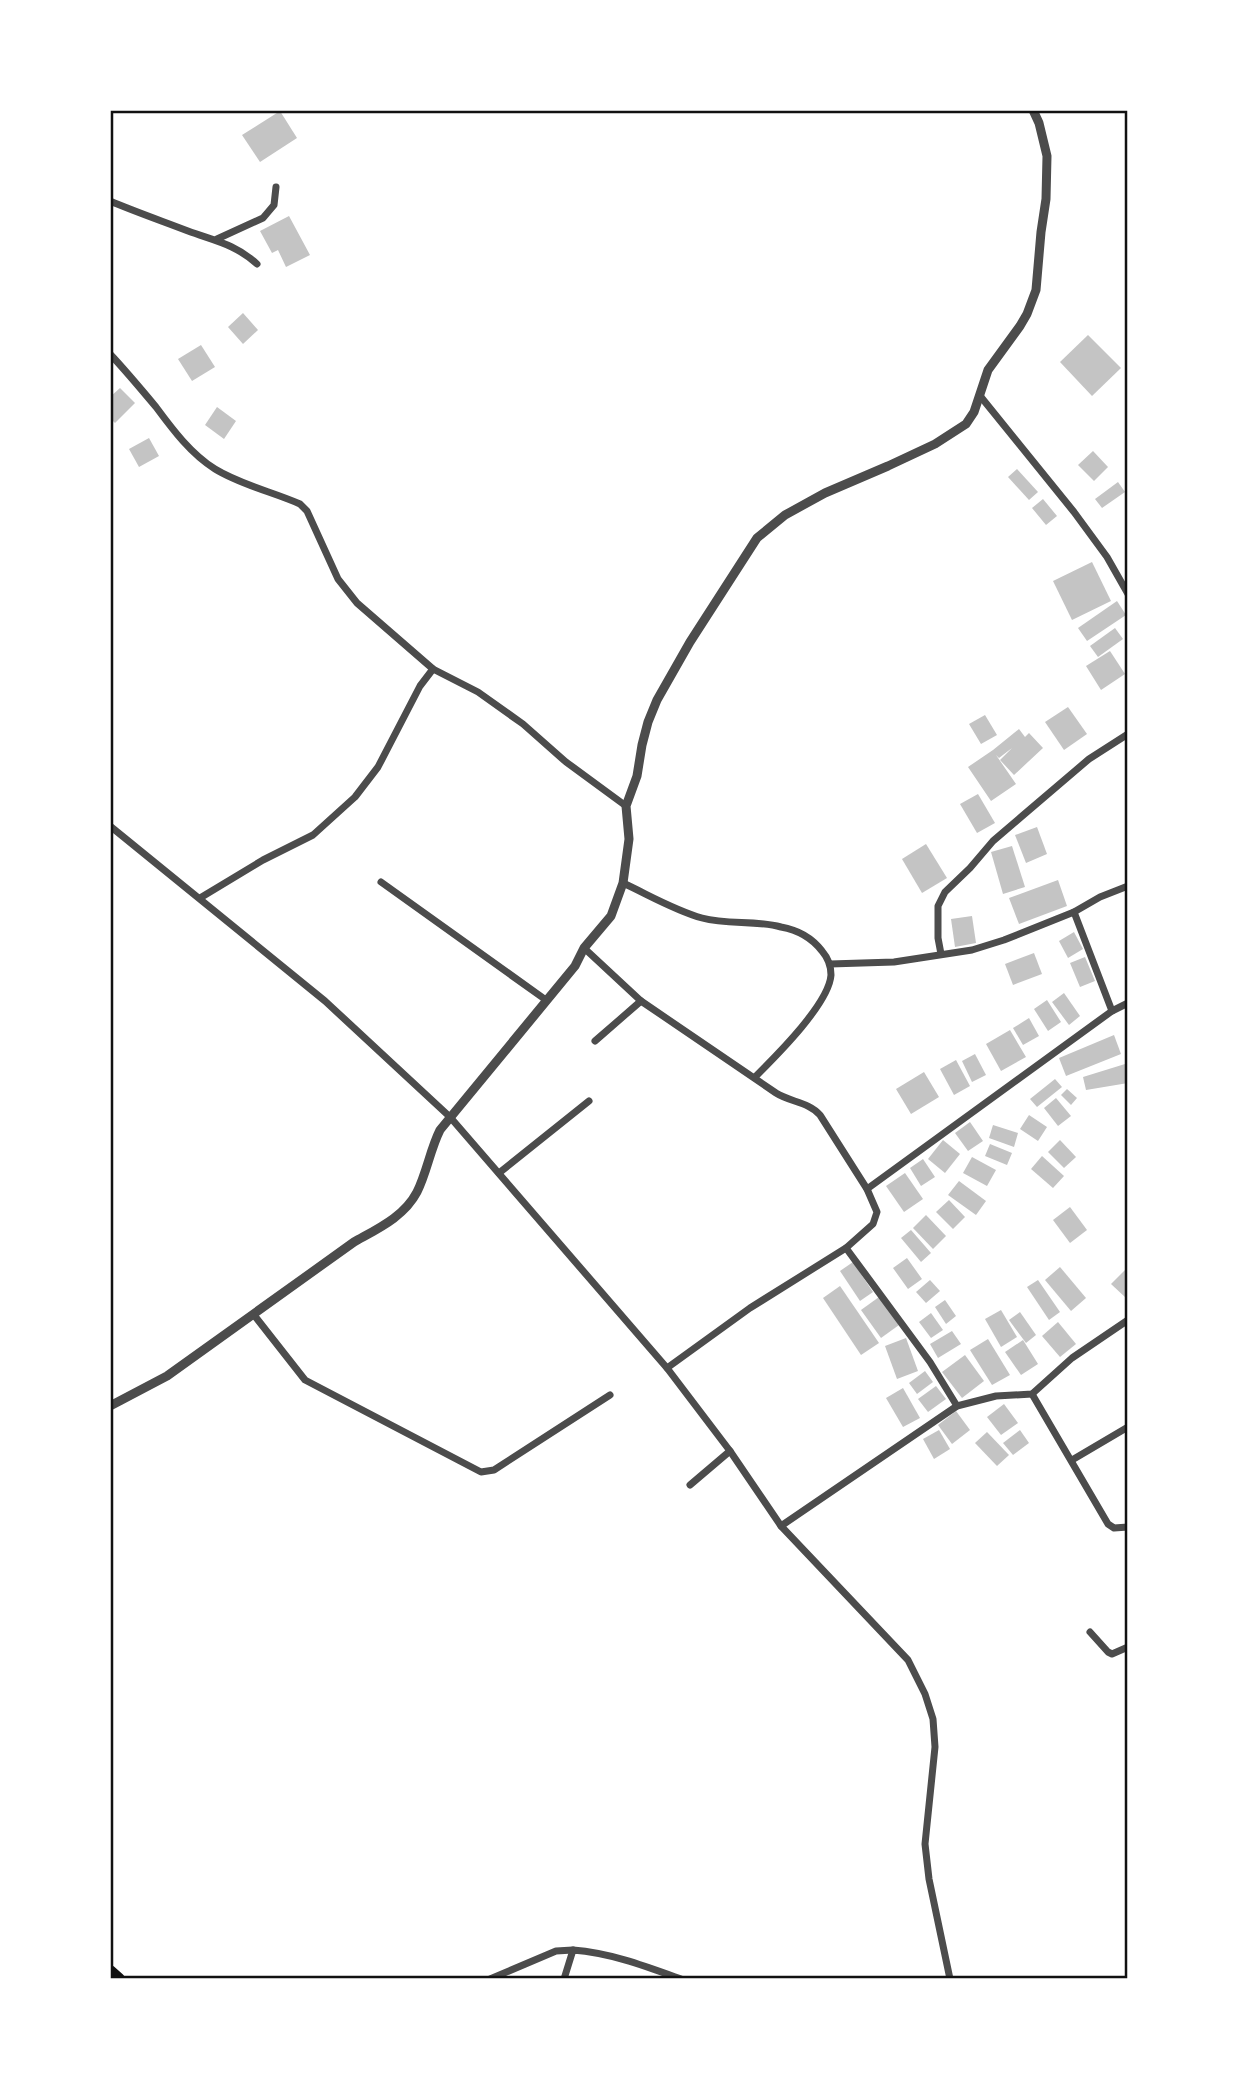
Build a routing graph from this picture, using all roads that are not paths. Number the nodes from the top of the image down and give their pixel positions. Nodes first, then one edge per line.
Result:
1 (1033, 110) edge
2 (276, 187) dead end
3 (110, 201) edge
4 (217, 239) junction
5 (257, 264) dead end
6 (110, 354) edge
7 (981, 397) junction
8 (1128, 594) edge
9 (433, 669) junction
10 (1128, 734) edge
11 (626, 807) junction
12 (110, 826) edge
13 (381, 882) dead end
14 (623, 883) junction
15 (1128, 886) edge
16 (200, 898) junction
17 (1074, 912) junction
18 (584, 948) junction
19 (941, 954) junction
20 (830, 964) junction
21 (546, 1000) junction
22 (641, 1001) junction
23 (1128, 1003) edge
24 (1112, 1011) junction
25 (595, 1041) dead end
26 (755, 1077) junction
27 (589, 1101) dead end
28 (450, 1117) junction
29 (499, 1173) junction
30 (867, 1189) junction
31 (846, 1248) junction
32 (254, 1315) junction
33 (1128, 1320) edge
34 (667, 1368) junction
35 (1032, 1394) junction
36 (610, 1395) dead end
37 (110, 1406) edge
38 (957, 1406) junction
39 (1128, 1427) edge
40 (730, 1451) junction
41 (1072, 1460) junction
42 (690, 1485) dead end
43 (781, 1526) junction
44 (1128, 1527) edge
45 (1090, 1632) dead end
46 (1128, 1647) edge
47 (573, 1950) junction
48 (110, 1971) edge
49 (119, 1979) edge
50 (490, 1979) edge
51 (564, 1979) edge
52 (681, 1979) edge
53 (950, 1979) edge

1 - 7 street
2 - 4 street
3 - 4 street
4 - 5 street
6 - 9 street
7 - 8 street
7 - 11 street
9 - 11 street
9 - 16 street
10 - 19 street
11 - 14 street
12 - 16 street
13 - 21 street
14 - 18 street
14 - 20 street
15 - 17 street
16 - 28 street
17 - 19 street
17 - 24 street
18 - 21 street
18 - 22 street
19 - 20 street
20 - 26 street
21 - 28 street
22 - 25 street
22 - 26 street
23 - 24 street
24 - 30 street
26 - 30 street
27 - 29 street
28 - 29 street
28 - 32 street
29 - 34 street
30 - 31 street
31 - 34 street
31 - 38 street
32 - 36 street
32 - 37 street
33 - 35 street
34 - 40 street
35 - 38 street
35 - 41 street
38 - 43 street
39 - 41 street
40 - 42 street
40 - 43 street
41 - 44 street
43 - 53 street
45 - 46 street
47 - 50 street
47 - 51 street
47 - 52 street
48 - 49 main road

